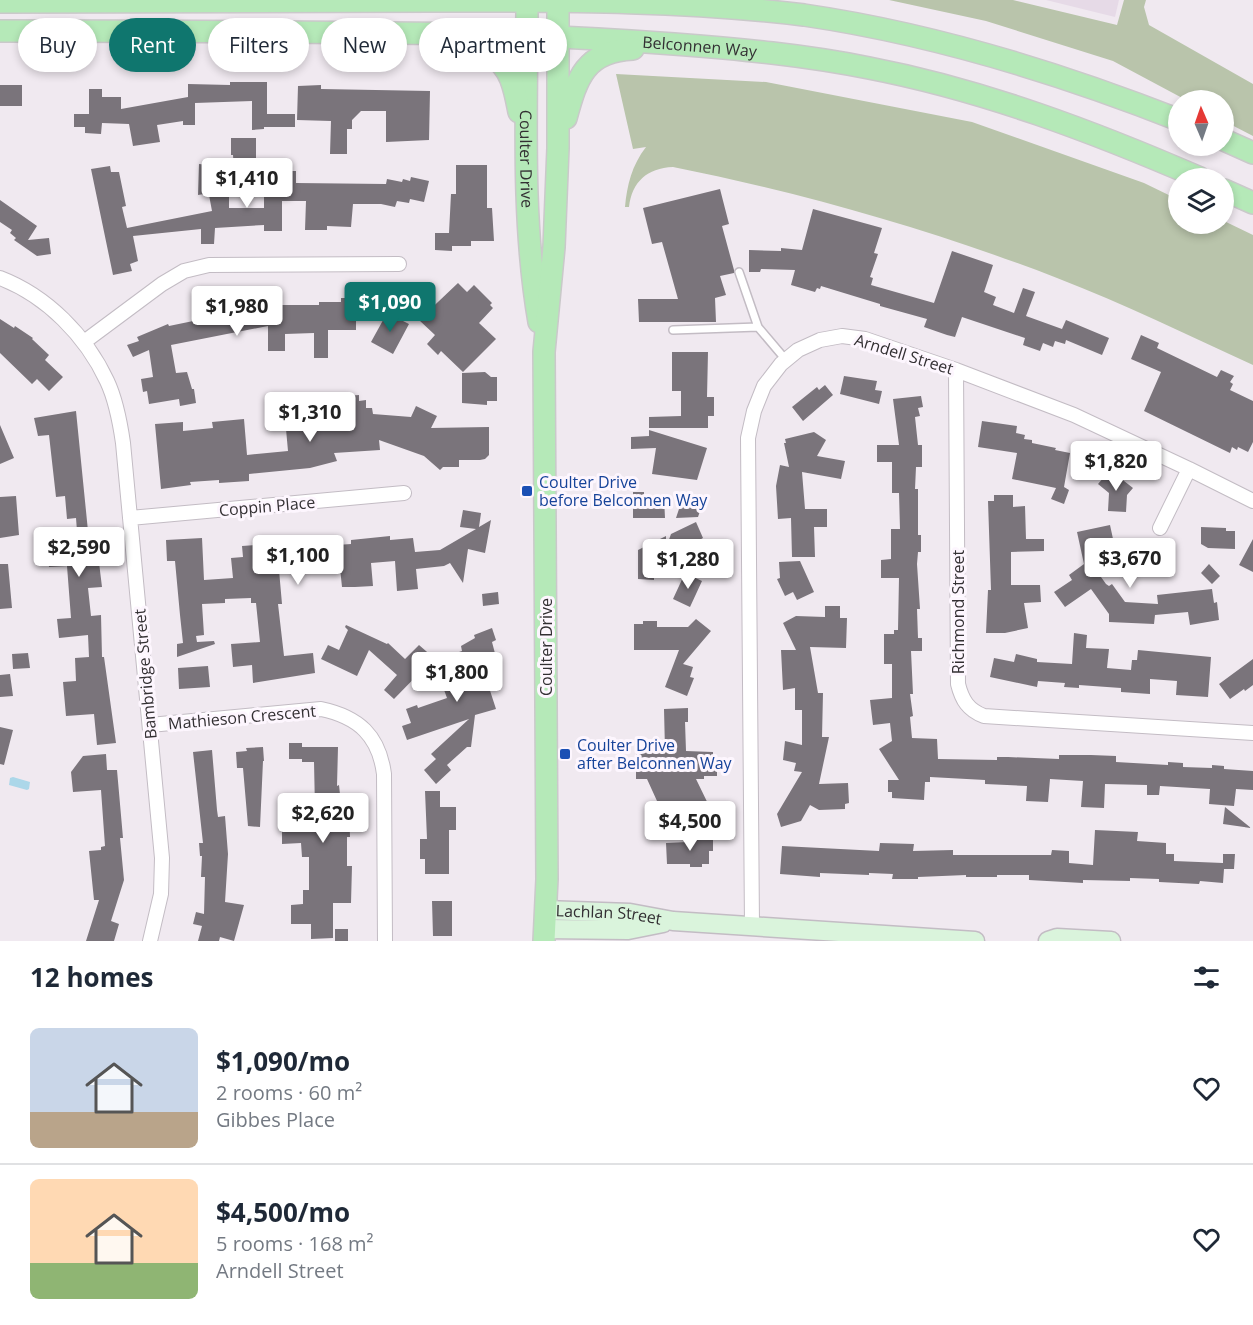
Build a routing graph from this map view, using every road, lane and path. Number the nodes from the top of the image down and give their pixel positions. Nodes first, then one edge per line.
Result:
1 (527, 0) edge
2 (60, 1) edge
3 (399, 1) edge
4 (558, 1) edge
5 (604, 1) edge
6 (0, 2) edge
7 (527, 18) edge
8 (558, 18) edge
9 (8, 31) edge
10 (105, 31) junction
11 (419, 33) edge
12 (567, 37) edge
13 (721, 48) junction
14 (507, 72) edge
15 (527, 72) edge
16 (559, 72) edge
17 (1168, 116) edge
18 (1234, 144) edge
19 (527, 148) junction
20 (558, 148) junction
21 (1253, 153) edge
22 (1177, 168) edge
23 (1234, 194) edge
24 (1253, 203) edge
25 (399, 264) dead end
26 (739, 272) dead end
27 (0, 278) edge
28 (758, 327) junction
29 (673, 330) dead end
30 (84, 342) junction
31 (544, 352) junction
32 (786, 360) junction
33 (956, 370) junction
34 (1189, 469) junction
35 (404, 493) dead end
36 (1253, 501) edge
37 (130, 518) junction
38 (1160, 528) dead end
39 (150, 725) junction
40 (1253, 733) edge
41 (544, 926) edge
42 (752, 926) junction
43 (150, 941) edge
44 (385, 941) edge
45 (975, 941) edge
46 (1048, 941) edge
47 (1111, 941) edge

1 - 3 main road
1 - 4 main road
1 - 7 main road, Coulter Drive
2 - 3 main road
2 - 6 main road
2 - 9 main road
2 - 10 main road
4 - 5 main road
4 - 8 main road, Coulter Drive
5 - 17 main road
9 - 10 main road, Belconnen Way
10 - 11 main road, Belconnen Way
12 - 13 main road, Belconnen Way
13 - 20 main road
13 - 22 main road, Belconnen Way
14 - 19 main road
15 - 19 main road, Coulter Drive
16 - 20 main road, Coulter Drive
18 - 21 main road
19 - 31 main road, Coulter Drive
20 - 31 main road, Coulter Drive
23 - 24 main road
25 - 30 street
26 - 28 lane
27 - 30 street, Bambridge Street
28 - 29 lane
28 - 32 lane
30 - 37 street, Bambridge Street
31 - 41 main road, Coulter Drive
32 - 33 street, Arndell Street
32 - 42 street, Arndell Street
33 - 34 street, Arndell Street
33 - 40 street, Richmond Street
34 - 36 street, Arndell Street
34 - 38 street
35 - 37 street, Coppin Place
37 - 39 street, Bambridge Street
39 - 43 street, Bambridge Street
39 - 44 street, Mathieson Crescent
41 - 42 street, Lachlan Street
42 - 45 street, Lachlan Street
46 - 47 street

